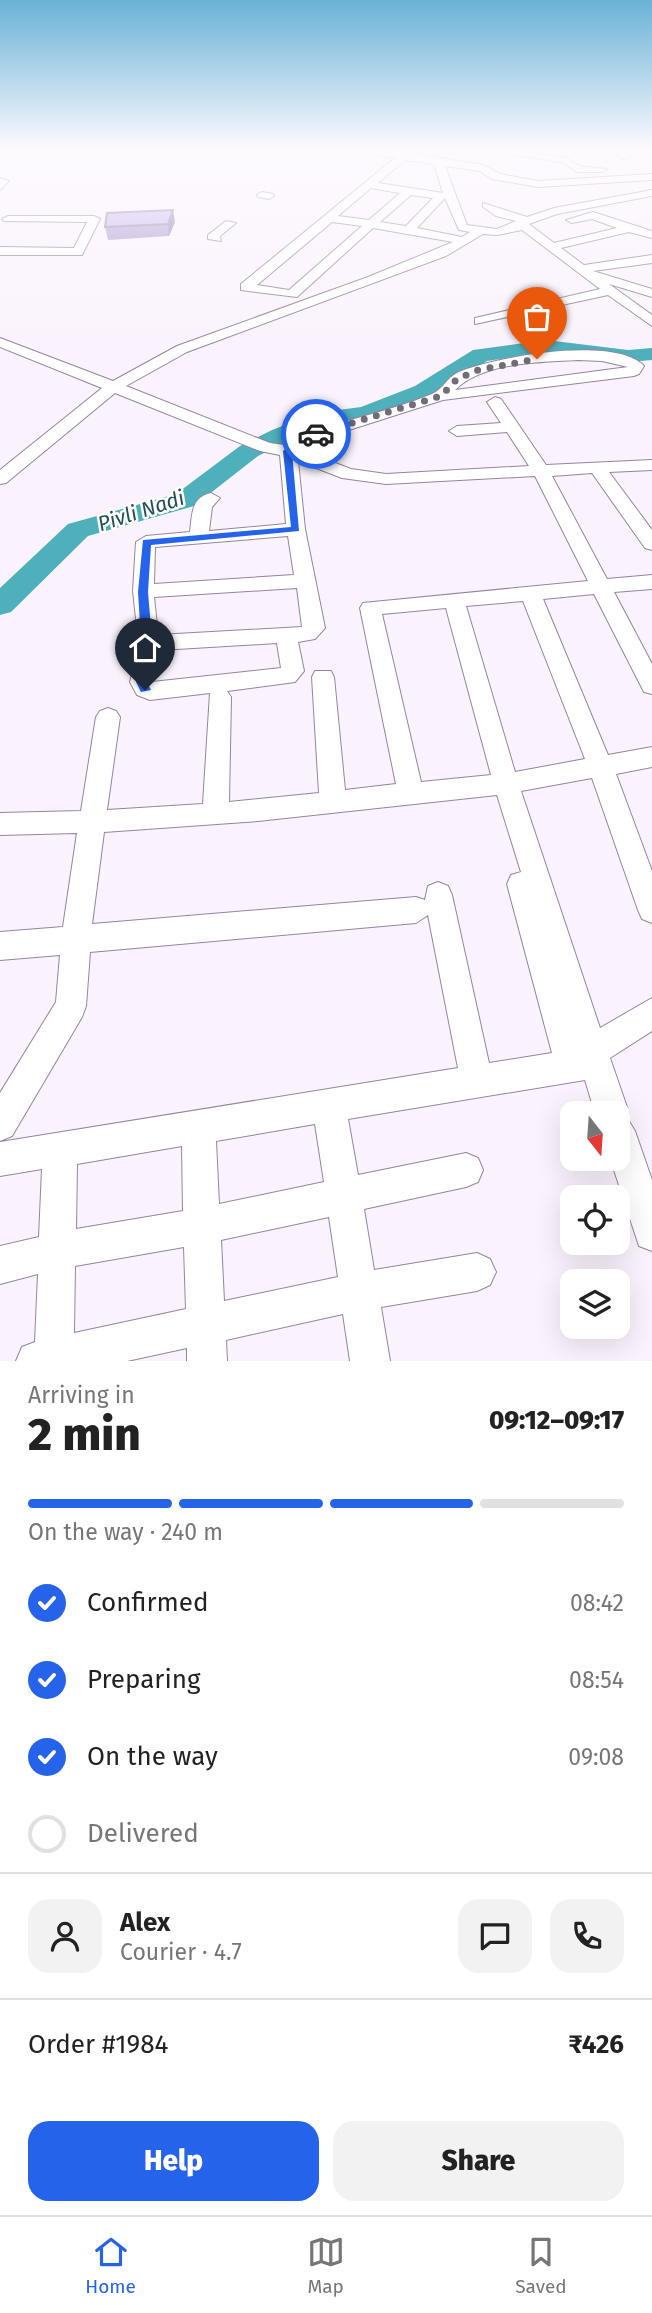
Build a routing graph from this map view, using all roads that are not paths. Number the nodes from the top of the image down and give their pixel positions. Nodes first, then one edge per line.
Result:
1 (338, 212) edge
2 (385, 212) edge
3 (427, 212) edge
4 (456, 212) edge
5 (495, 212) edge
6 (566, 212) edge
7 (107, 218) edge
8 (330, 218) junction
9 (8, 219) dead end
10 (35, 219) junction
11 (94, 219) junction
12 (230, 223) dead end
13 (371, 224) junction
14 (524, 225) junction
15 (629, 229) junction
16 (28, 230) dead end
17 (409, 230) junction
18 (479, 232) junction
19 (608, 234) junction
20 (652, 235) edge
21 (217, 239) dead end
22 (465, 242) junction
23 (652, 245) edge
24 (554, 246) junction
25 (0, 251) edge
26 (652, 258) edge
27 (617, 264) junction
28 (588, 272) junction
29 (648, 273) dead end
30 (608, 291) junction
31 (652, 293) edge
32 (480, 321) dead end
33 (652, 322) edge
34 (4, 346) edge
35 (113, 387) junction
36 (441, 396) junction
37 (495, 402) dead end
38 (512, 427) junction
39 (457, 432) dead end
40 (288, 451) junction
41 (652, 464) edge
42 (598, 469) junction
43 (540, 470) junction
44 (0, 479) edge
45 (211, 498) dead end
46 (296, 529) junction
47 (199, 538) junction
48 (652, 544) edge
49 (305, 581) junction
50 (652, 582) edge
51 (603, 588) junction
52 (143, 592) junction
53 (530, 593) junction
54 (454, 599) junction
55 (286, 635) junction
56 (150, 645) junction
57 (323, 677) dead end
58 (652, 686) edge
59 (219, 697) dead end
60 (108, 717) dead end
61 (652, 757) edge
62 (601, 767) junction
63 (506, 784) junction
64 (411, 793) junction
65 (333, 803) junction
66 (216, 813) junction
67 (90, 823) junction
68 (0, 824) edge
69 (521, 884) dead end
70 (652, 910) edge
71 (76, 940) junction
72 (0, 946) edge
73 (652, 1013) edge
74 (586, 1060) junction
75 (477, 1081) junction
76 (606, 1101) edge
77 (329, 1105) junction
78 (0, 1124) edge
79 (198, 1126) junction
80 (60, 1149) junction
81 (0, 1159) edge
82 (630, 1167) edge
83 (467, 1170) dead end
84 (343, 1196) junction
85 (202, 1226) junction
86 (652, 1233) edge
87 (57, 1251) junction
88 (0, 1265) edge
89 (477, 1272) dead end
90 (358, 1292) junction
91 (206, 1343) edge
92 (48, 1360) edge
93 (370, 1361) edge

1 - 8 street
2 - 13 street
3 - 17 street
4 - 18 street
5 - 14 street
6 - 14 street
7 - 11 street
8 - 13 street
8 - 13 street
9 - 10 street
10 - 11 street
10 - 16 street
11 - 25 street
12 - 21 street
13 - 17 street
14 - 15 street
14 - 18 street
14 - 24 street
15 - 19 street
15 - 20 street
17 - 22 street
18 - 22 street
19 - 23 street
19 - 24 street
22 - 35 street
24 - 28 street
26 - 27 street
27 - 28 street
27 - 29 street
28 - 30 street
28 - 31 street
30 - 32 street
30 - 33 street
34 - 35 street
35 - 40 street
35 - 44 street
36 - 36 street
36 - 40 street
37 - 38 street
38 - 39 street
38 - 43 street
40 - 43 street
40 - 46 street
41 - 42 street
42 - 43 street
42 - 48 street
43 - 51 street
45 - 47 street
46 - 47 street
46 - 49 street
47 - 52 street
49 - 52 street
49 - 55 street
50 - 51 street
51 - 53 street
51 - 58 street
52 - 56 street
53 - 54 street
53 - 62 street
54 - 63 street
54 - 64 street
55 - 56 street
55 - 56 street
57 - 65 street
59 - 66 street
60 - 67 street
61 - 62 street
62 - 63 street
62 - 70 street
63 - 64 street
63 - 74 street
64 - 65 street
65 - 66 street
66 - 67 street
67 - 68 street
67 - 71 street
69 - 74 street
71 - 72 street
71 - 75 street
71 - 78 street
73 - 74 street
74 - 75 street
74 - 76 street
75 - 77 street
77 - 79 street
77 - 84 street
79 - 80 street
79 - 85 street
80 - 81 street
80 - 87 street
82 - 86 street
83 - 84 street
84 - 85 street
84 - 90 street
85 - 87 street
85 - 91 street
87 - 88 street
87 - 92 street
89 - 90 street
90 - 91 street
90 - 93 street
91 - 92 street

